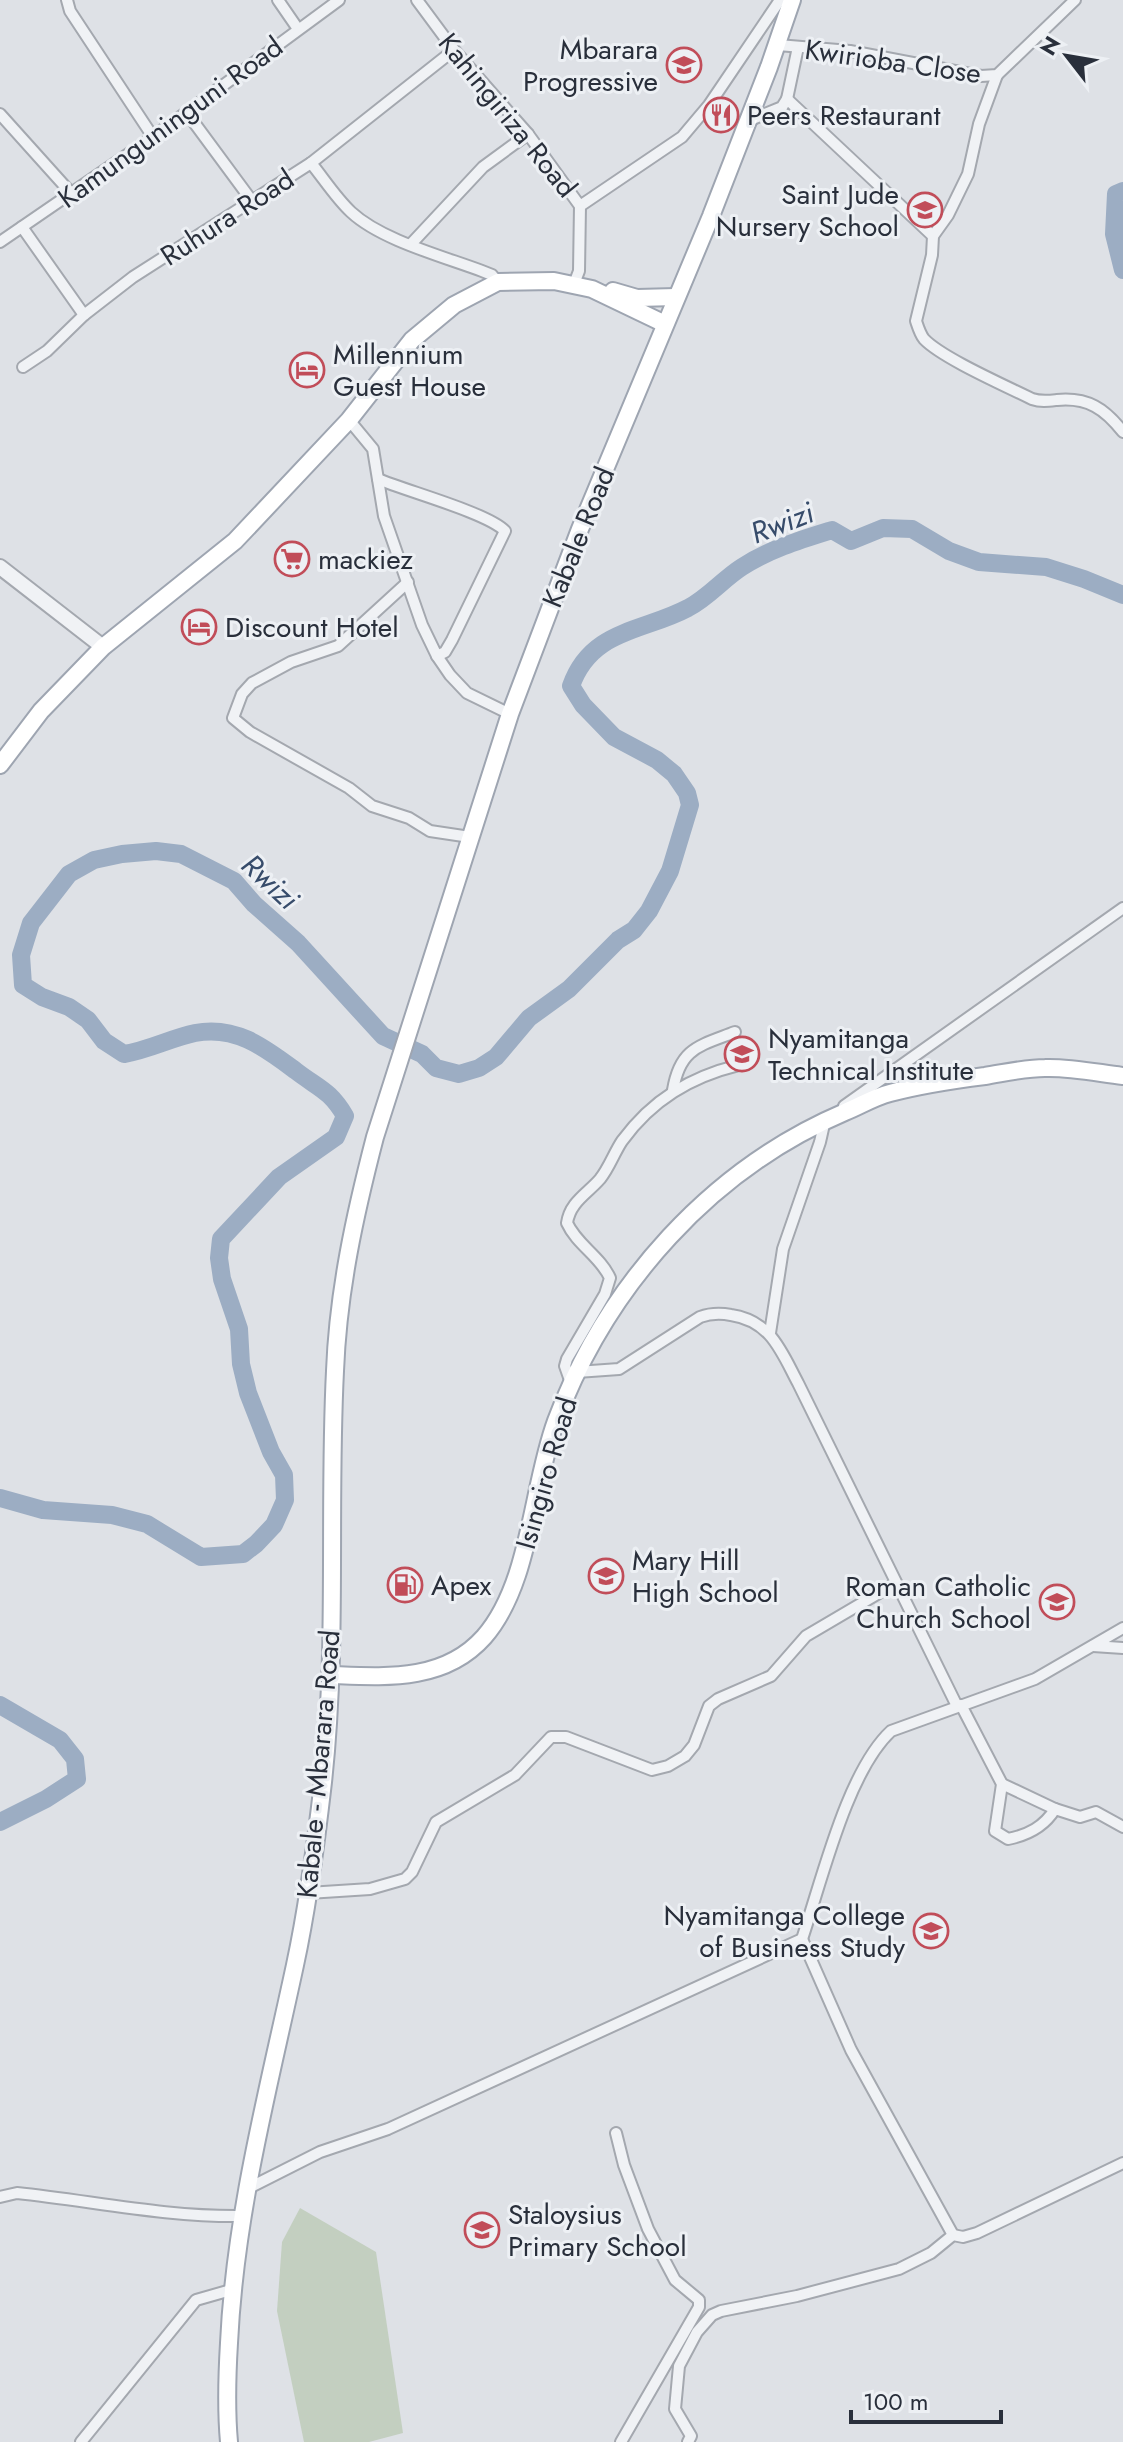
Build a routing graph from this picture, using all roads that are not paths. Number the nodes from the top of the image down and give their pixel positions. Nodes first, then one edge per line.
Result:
1 (67, 0) edge
2 (278, 0) edge
3 (339, 0) edge
4 (417, 0) edge
5 (780, 0) edge
6 (792, 0) edge
7 (1075, 0) edge
8 (298, 29) junction
9 (778, 45) junction
10 (798, 47) junction
11 (454, 50) junction
12 (997, 75) junction
13 (787, 99) junction
14 (187, 113) junction
15 (0, 114) edge
16 (748, 121) junction
17 (528, 134) junction
18 (153, 137) junction
19 (311, 163) junction
20 (71, 193) junction
21 (252, 201) junction
22 (580, 206) junction
23 (22, 227) junction
24 (933, 236) junction
25 (0, 242) edge
26 (411, 244) junction
27 (495, 279) junction
28 (575, 281) junction
29 (676, 297) junction
30 (630, 308) junction
31 (84, 315) junction
32 (665, 324) junction
33 (652, 353) junction
34 (23, 367) dead end
35 (349, 420) junction
36 (1123, 432) edge
37 (378, 479) junction
38 (0, 567) edge
39 (408, 582) junction
40 (103, 647) junction
41 (437, 656) junction
42 (510, 714) junction
43 (0, 765) edge
44 (470, 837) junction
45 (1123, 908) edge
46 (735, 1032) dead end
47 (739, 1065) dead end
48 (1123, 1076) edge
49 (392, 1085) joint
50 (673, 1090) junction
51 (825, 1120) junction
52 (770, 1333) junction
53 (574, 1378) junction
54 (896, 1583) junction
55 (1123, 1628) edge
56 (1093, 1646) junction
57 (1123, 1648) edge
58 (331, 1675) junction
59 (959, 1706) junction
60 (1002, 1784) junction
61 (1055, 1809) junction
62 (1123, 1827) edge
63 (308, 1893) junction
64 (802, 1939) junction
65 (616, 2133) dead end
66 (1123, 2163) edge
67 (245, 2190) junction
68 (0, 2197) edge
69 (242, 2216) junction
70 (953, 2235) junction
71 (231, 2290) junction
72 (81, 2442) edge
73 (229, 2442) edge
74 (621, 2442) edge
75 (688, 2442) edge

1 - 18 street
2 - 8 street
3 - 8 street, Kamunguninguni Road
4 - 11 street, Kahingiriza Road
5 - 22 street
6 - 9 main road, Kabale Road
7 - 12 street, Kwirioba Close
8 - 14 street, Kamunguninguni Road
9 - 10 street, Kwirioba Close
9 - 16 main road, Kabale Road
10 - 12 street, Kwirioba Close
10 - 13 street
11 - 17 street, Kahingiriza Road
11 - 19 street, Ruhura Road
12 - 24 street
13 - 16 street
13 - 24 street
14 - 18 street, Kamunguninguni Road
14 - 21 street
15 - 20 street
16 - 29 main road, Kabale Road
17 - 22 street, Kahingiriza Road
17 - 26 street
18 - 20 street, Kamunguninguni Road
19 - 21 street, Ruhura Road
19 - 26 street
20 - 23 street, Kamunguninguni Road
21 - 31 street, Ruhura Road
22 - 28 street, Kahingiriza Road
23 - 25 street, Kamunguninguni Road
23 - 31 street
24 - 36 street
26 - 27 street
27 - 28 main road
27 - 35 main road
28 - 29 main road
28 - 30 main road
29 - 32 main road, Kabale Road
30 - 32 main road
30 - 33 main road
31 - 34 street, Ruhura Road
32 - 33 main road, Kabale Road
33 - 42 main road, Kabale Road
35 - 37 street
35 - 40 main road
37 - 39 street
37 - 41 street
38 - 40 street
39 - 41 street
39 - 44 street
40 - 43 main road
41 - 42 street
42 - 44 main road, Kabale Road
44 - 49 main road, Kabale Road
45 - 51 street
46 - 50 street
47 - 50 street
48 - 51 main road, Isingiro Road
49 - 58 main road, Kabale - Mbarara Road
50 - 53 street
51 - 52 street
51 - 53 main road, Isingiro Road
52 - 53 street
52 - 54 street
53 - 58 main road, Isingiro Road
54 - 59 street
54 - 63 street
55 - 56 street
56 - 57 street
56 - 59 street
58 - 63 main road, Kabale - Mbarara Road
59 - 60 street
59 - 64 street
60 - 61 street
60 - 61 street
61 - 62 street
63 - 67 main road, Kabale - Mbarara Road
64 - 67 street
64 - 70 street
65 - 74 street
66 - 70 street
67 - 69 main road, Kabale - Mbarara Road
68 - 69 street
69 - 71 main road, Kabale - Mbarara Road
70 - 75 street
71 - 72 street
71 - 73 main road, Kabale - Mbarara Road

